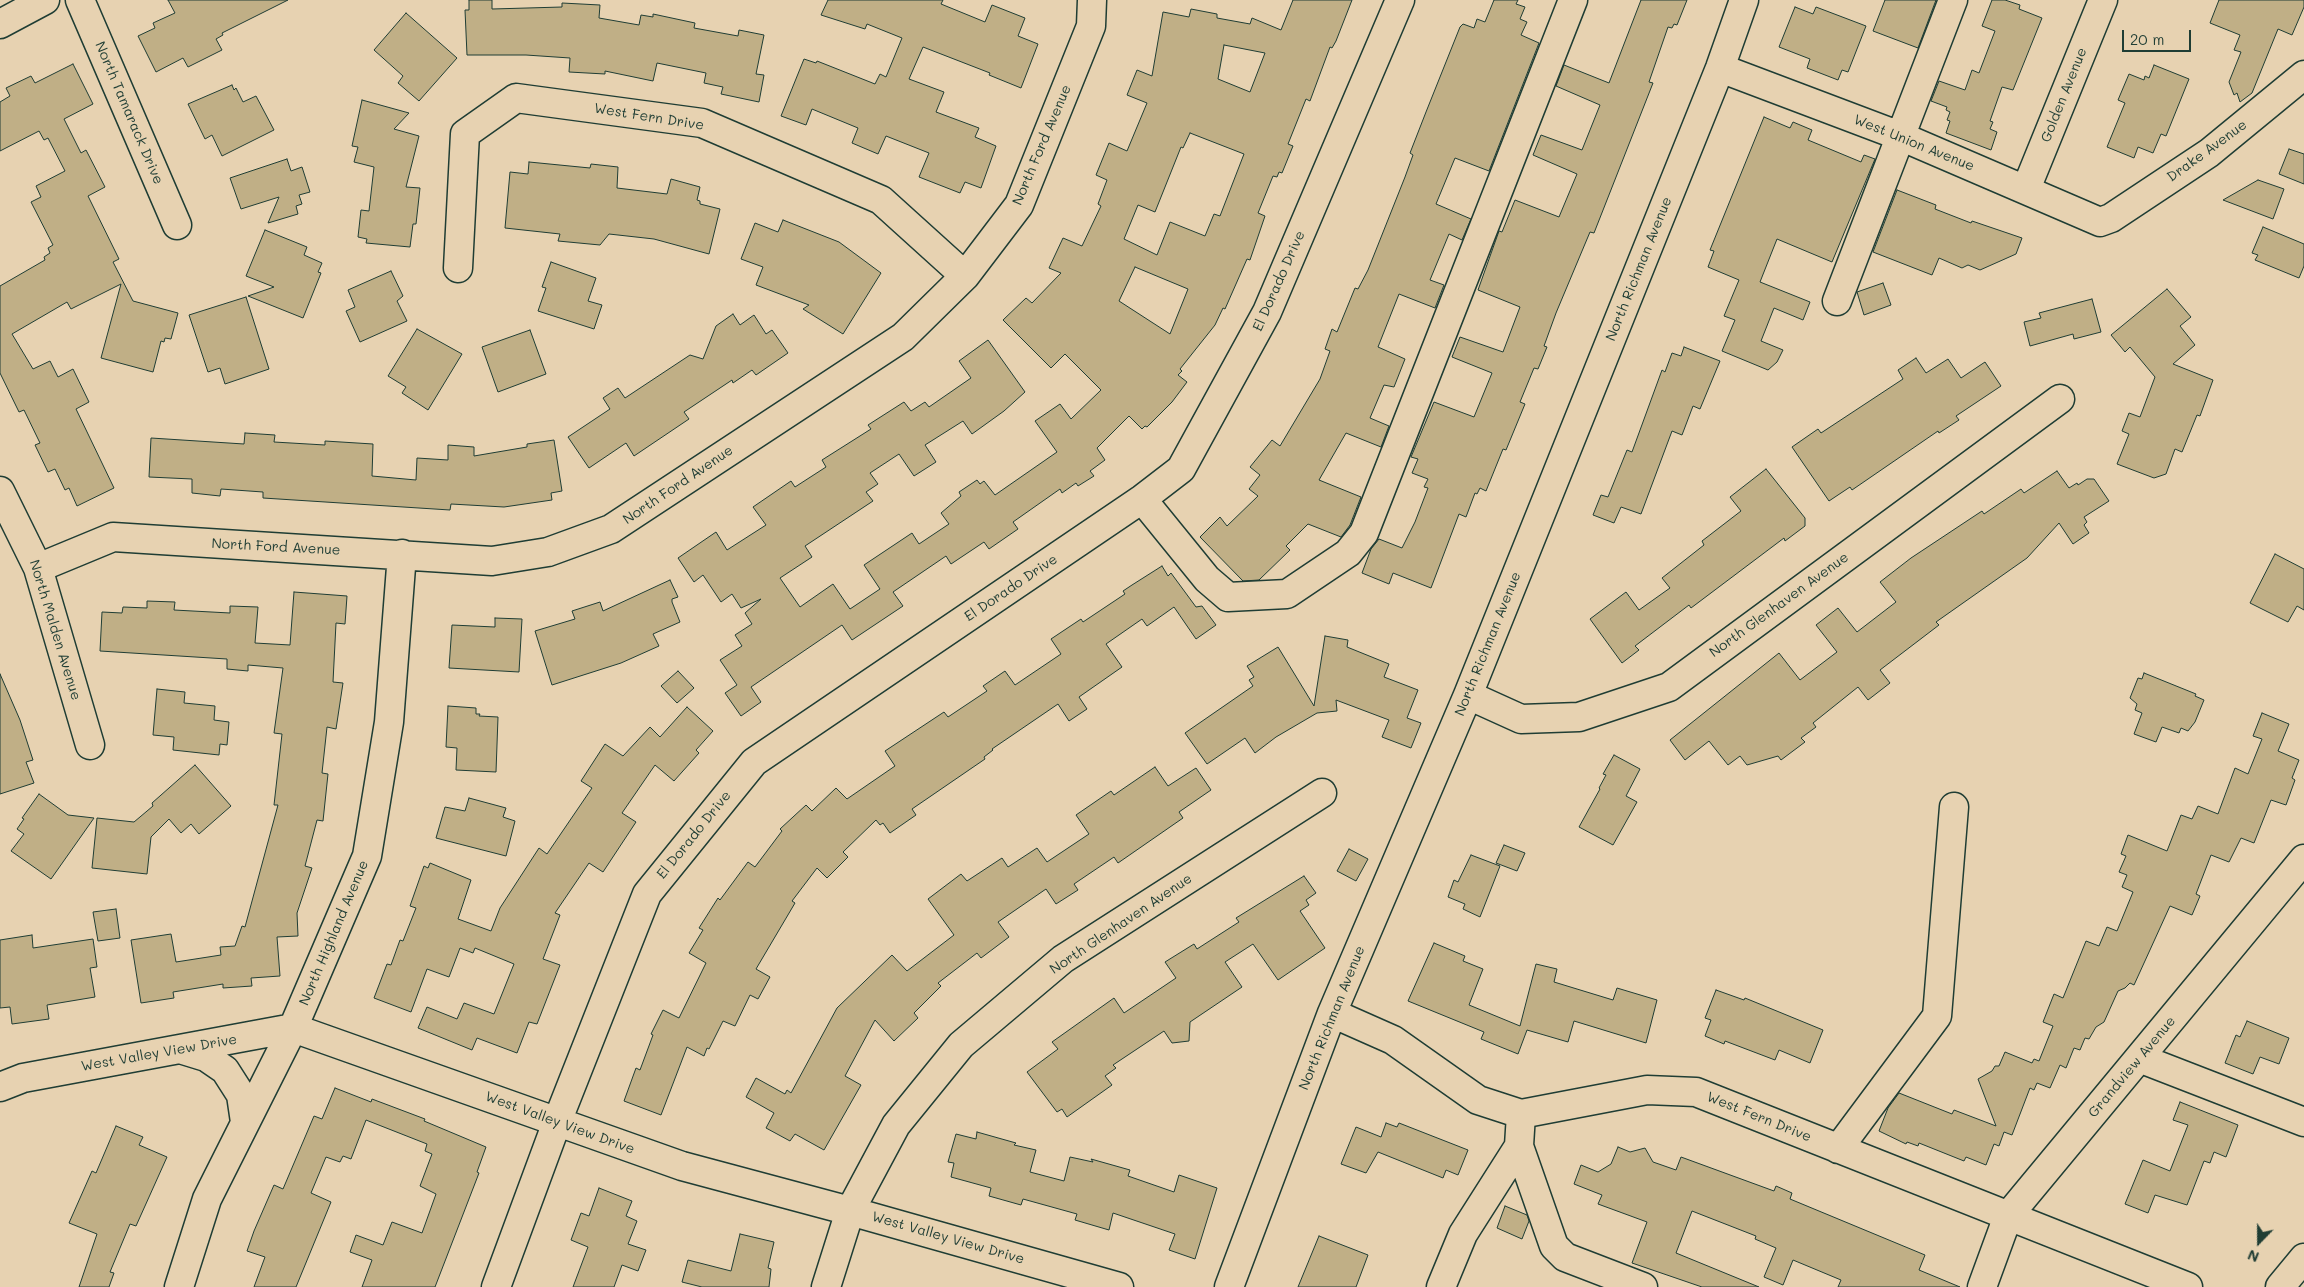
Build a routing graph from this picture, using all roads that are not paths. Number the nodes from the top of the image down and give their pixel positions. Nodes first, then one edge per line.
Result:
1 (45, 0) edge
2 (80, 0) edge
3 (1092, 0) edge
4 (1400, 0) edge
5 (1573, 0) edge
6 (1744, 0) edge
7 (1953, 0) edge
8 (2103, 0) edge
9 (0, 24) edge
10 (1720, 68) junction
11 (2304, 75) edge
12 (1900, 136) junction
13 (2026, 190) junction
14 (2105, 221) joint
15 (177, 225) dead end
16 (458, 268) dead end
17 (965, 276) junction
18 (1838, 301) dead end
19 (2060, 399) dead end
20 (0, 490) edge
21 (1142, 499) junction
22 (402, 554) junction
23 (38, 568) junction
24 (1468, 695) junction
25 (90, 746) dead end
26 (1322, 793) dead end
27 (1954, 807) dead end
28 (2304, 859) edge
29 (1332, 1013) junction
30 (293, 1028) junction
31 (180, 1049) junction
32 (2139, 1058) junction
33 (0, 1087) edge
34 (1520, 1114) junction
35 (245, 1122) junction
36 (557, 1122) junction
37 (2304, 1122) edge
38 (1519, 1146) junction
39 (1838, 1149) junction
40 (850, 1211) junction
41 (2008, 1216) junction
42 (2304, 1258) edge
43 (179, 1287) edge
44 (496, 1287) edge
45 (826, 1287) edge
46 (1118, 1287) edge
47 (1229, 1287) edge
48 (1441, 1287) edge
49 (1642, 1287) edge
50 (1982, 1287) edge
51 (2188, 1287) edge
52 (2280, 1287) edge

1 - 9 street
2 - 15 street, North Tamarack Drive
3 - 17 street, North Ford Avenue
4 - 21 street, El Dorado Drive
5 - 21 street
6 - 10 street, North Richman Avenue
7 - 12 street
8 - 13 street, Golden Avenue
10 - 12 street, West Union Avenue
10 - 24 street, North Richman Avenue
11 - 14 street, Drake Avenue
12 - 13 street, West Union Avenue
12 - 18 street
13 - 14 street, West Union Avenue
16 - 17 street, West Fern Drive
17 - 22 street, North Ford Avenue
19 - 24 street, North Glenhaven Avenue
20 - 23 street, North Malden Avenue
21 - 36 street, El Dorado Drive
22 - 23 street, North Ford Avenue
22 - 30 street, North Highland Avenue
23 - 25 street, North Malden Avenue
24 - 29 street, North Richman Avenue
26 - 40 street, North Glenhaven Avenue
27 - 39 street
28 - 32 street, Grandview Avenue
29 - 34 street, West Fern Drive
29 - 47 street, North Richman Avenue
30 - 31 street, West Valley View Drive
30 - 35 street, North Highland Avenue
30 - 36 street, West Valley View Drive
31 - 33 street, West Valley View Drive
31 - 35 street
32 - 37 street
32 - 41 street, Grandview Avenue
34 - 38 street
34 - 39 street, West Fern Drive
35 - 43 street, North Highland Avenue
36 - 40 street, West Valley View Drive
36 - 44 street, El Dorado Drive
38 - 48 street
38 - 49 street
39 - 41 street, West Fern Drive
40 - 45 street, North Glenhaven Avenue
40 - 46 street, West Valley View Drive
41 - 50 street, Grandview Avenue
41 - 51 street, West Fern Drive
42 - 52 street

